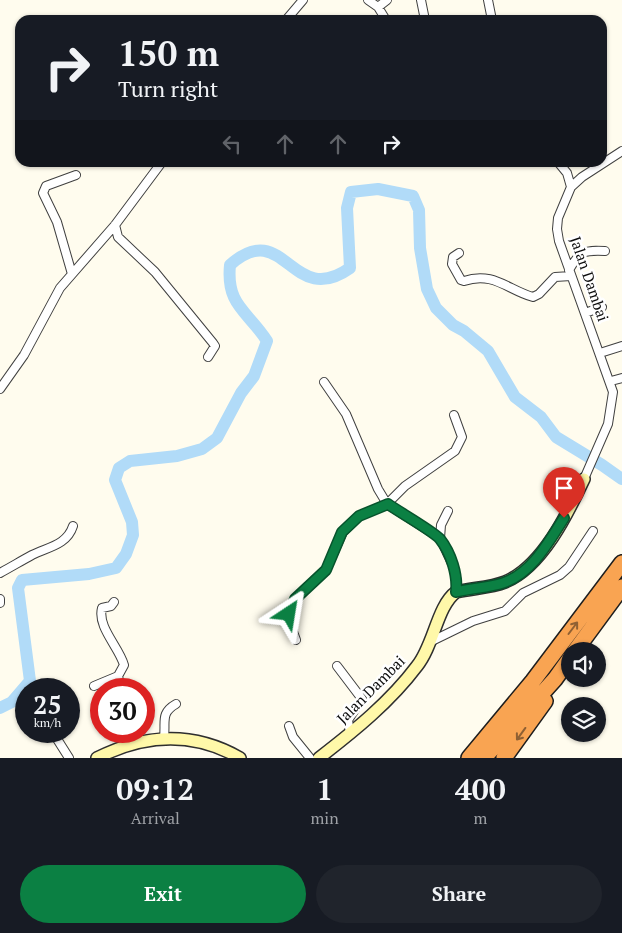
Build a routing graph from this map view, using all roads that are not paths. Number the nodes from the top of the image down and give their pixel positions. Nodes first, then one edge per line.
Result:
1 (303, 0) edge
2 (368, 0) edge
3 (387, 0) edge
4 (420, 0) edge
5 (488, 0) edge
6 (378, 7) junction
7 (290, 15) edge
8 (383, 15) edge
9 (424, 15) edge
10 (491, 15) edge
11 (622, 151) edge
12 (607, 161) edge
13 (158, 167) edge
14 (562, 167) edge
15 (597, 167) edge
16 (76, 176) dead end
17 (571, 187) junction
18 (115, 225) junction
19 (605, 252) dead end
20 (459, 253) dead end
21 (570, 273) junction
22 (72, 274) junction
23 (602, 307) dead end
24 (585, 313) junction
25 (622, 346) edge
26 (600, 352) junction
27 (208, 357) dead end
28 (622, 378) edge
29 (611, 381) junction
30 (324, 382) dead end
31 (0, 390) edge
32 (618, 400) edge
33 (454, 415) dead end
34 (584, 479) joint
35 (388, 504) junction
36 (448, 511) dead end
37 (73, 526) dead end
38 (593, 531) dead end
39 (440, 538) junction
40 (622, 563) edge
41 (0, 573) edge
42 (622, 587) edge
43 (456, 592) junction
44 (0, 598) edge
45 (114, 602) dead end
46 (0, 603) edge
47 (296, 640) dead end
48 (432, 641) junction
49 (582, 642) edge
50 (336, 666) dead end
51 (561, 670) edge
52 (118, 676) joint
53 (113, 678) edge
54 (554, 679) junction
55 (537, 683) junction
56 (176, 704) dead end
57 (289, 726) dead end
58 (350, 733) junction
59 (155, 737) edge
60 (164, 737) junction
61 (60, 743) edge
62 (123, 743) edge
63 (69, 758) edge
64 (97, 758) edge
65 (240, 758) edge
66 (310, 758) edge
67 (319, 758) edge
68 (456, 758) edge
69 (469, 758) edge
70 (484, 758) edge
71 (504, 758) edge

1 - 7 street
2 - 6 street
3 - 6 street
4 - 9 street
5 - 10 street
6 - 8 street
11 - 12 street
13 - 18 street
14 - 17 street
15 - 17 street
16 - 22 street
17 - 21 street, Jalan Dambai
18 - 22 street
18 - 27 street
19 - 21 street
20 - 21 street
21 - 24 street, Jalan Dambai
22 - 31 street
23 - 24 street
24 - 26 street, Jalan Dambai
25 - 26 street
26 - 29 street, Jalan Dambai
28 - 29 street
29 - 32 street, Jalan Dambai
30 - 35 street
32 - 34 street, Jalan Dambai
33 - 35 street
34 - 43 street, Jalan Dambai
35 - 39 street
35 - 47 street
36 - 39 street
37 - 41 street
38 - 48 street
39 - 43 street
55 -> 40 highway
42 - 49 highway
43 - 48 street, Jalan Dambai
44 - 46 street
45 - 52 street
48 - 58 street, Jalan Dambai
50 - 58 street
51 - 54 highway
52 - 53 street
54 - 55 highway
54 -> 71 highway
55 - 68 highway
55 - 69 highway
55 - 70 highway
56 - 60 street
57 - 66 street
58 - 67 street, Jalan Dambai
59 - 60 street
60 - 65 street
61 - 63 street
62 - 64 street

